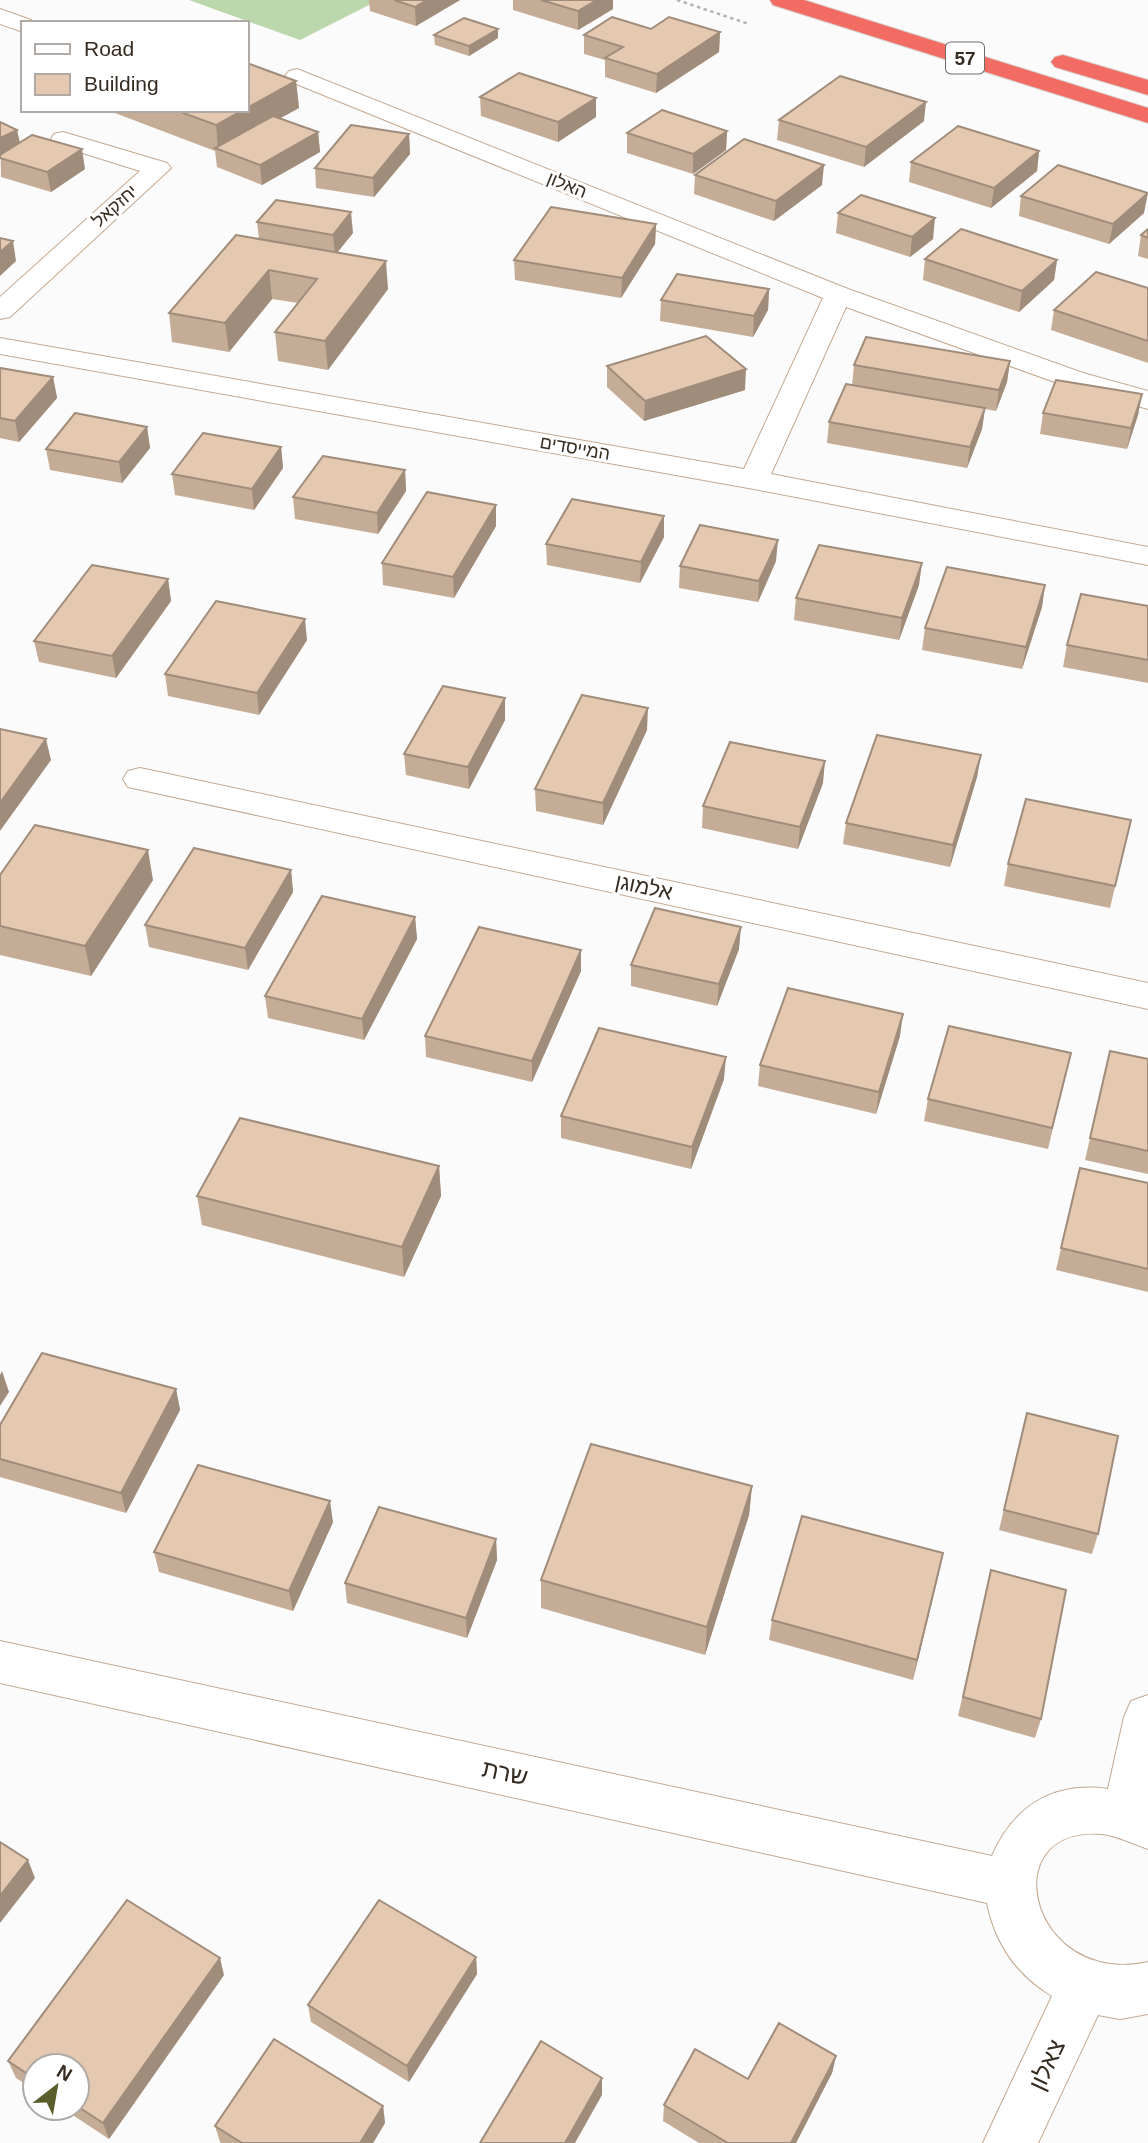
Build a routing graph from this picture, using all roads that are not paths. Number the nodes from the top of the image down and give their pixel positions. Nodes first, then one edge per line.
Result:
1 (781, 0) edge
2 (0, 16) edge
3 (21, 23) edge
4 (1044, 56) dead end
5 (297, 76) dead end
6 (1148, 88) edge
7 (1148, 116) edge
8 (63, 139) dead end
9 (838, 295) junction
10 (0, 311) edge
11 (0, 346) edge
12 (1148, 400) edge
13 (754, 480) junction
14 (1148, 556) edge
15 (140, 779) dead end
16 (1148, 996) edge
17 (0, 1662) edge
18 (1148, 1717) edge
19 (1138, 1820) edge
20 (1011, 1884) junction
21 (1084, 1986) junction
22 (1148, 1989) edge
23 (1010, 2143) edge

1 - 7 highway, 57
2 - 3 street
4 - 6 highway
5 - 9 street, האלון
8 - 10 street, יחזקאל
9 - 12 street, האלון
9 - 13 street
11 - 13 street, המייסדים
13 - 14 street, המייסדים
15 - 16 street, אלמוגן
17 - 20 street, שרת
18 - 19 street
19 - 20 street
20 - 21 street
21 - 22 street
21 - 23 street, צאלון

